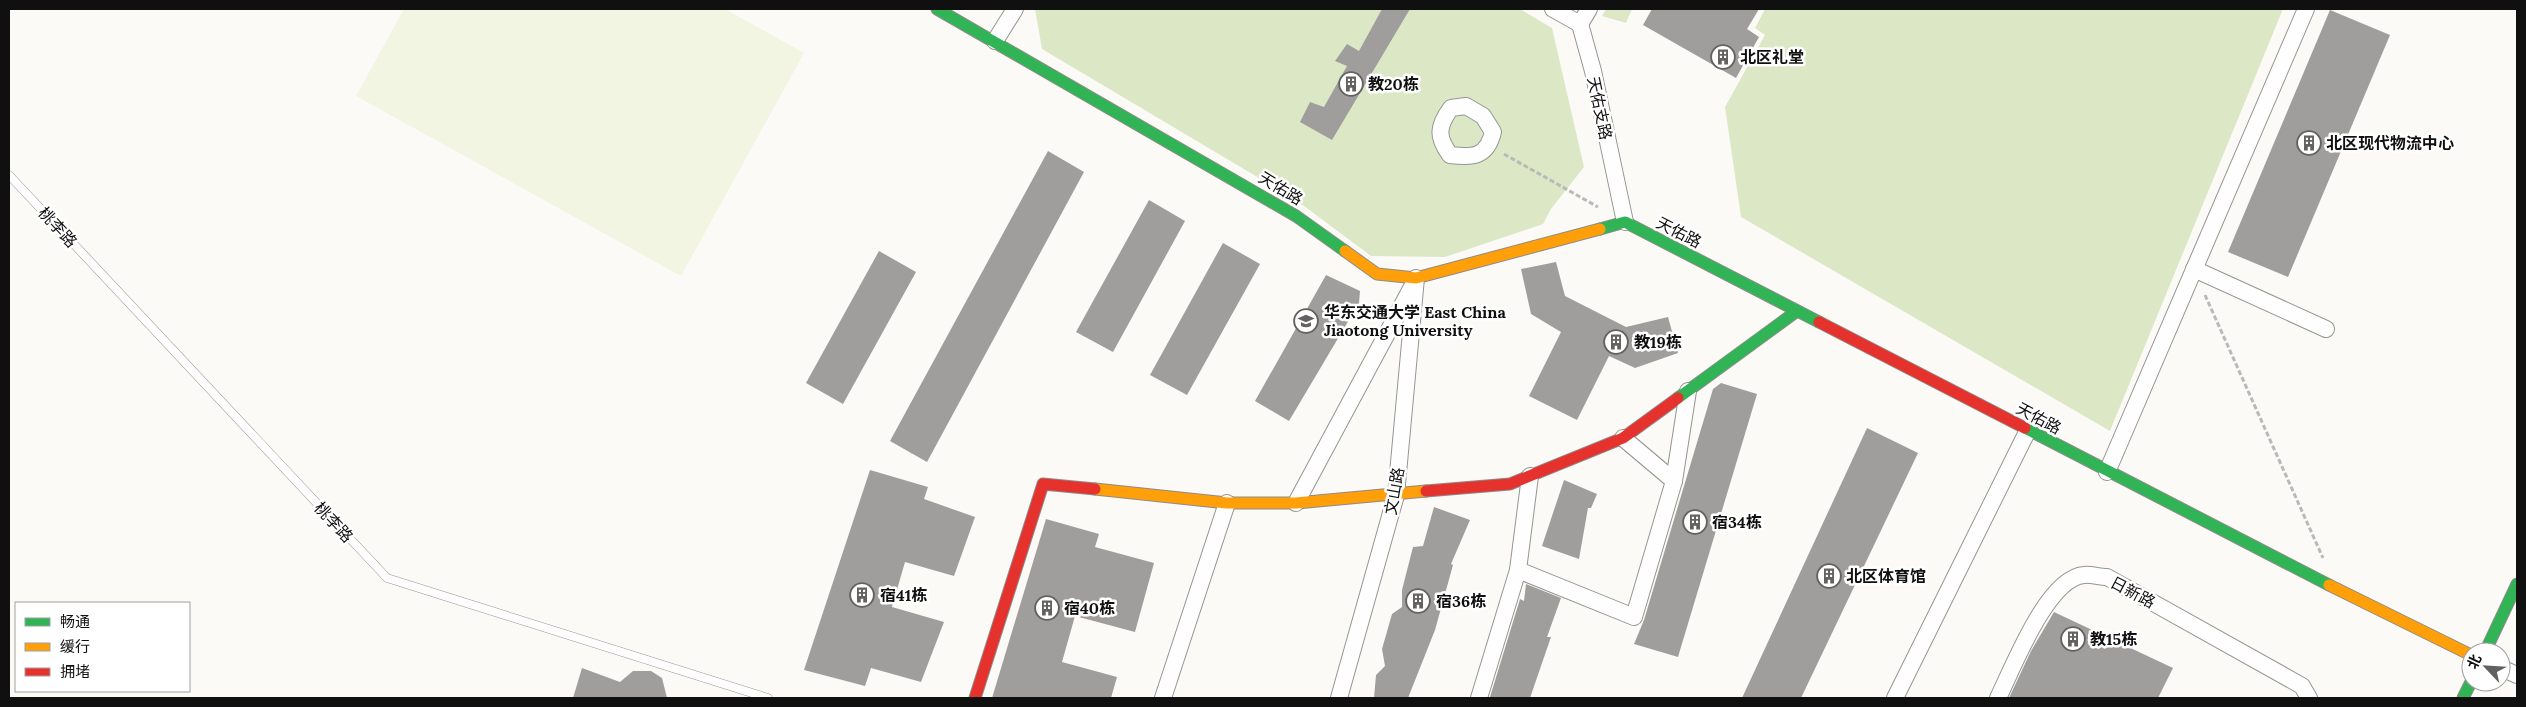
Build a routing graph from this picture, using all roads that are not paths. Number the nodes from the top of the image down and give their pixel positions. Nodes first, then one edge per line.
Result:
1 (938, 9) edge
2 (1015, 9) edge
3 (1553, 9) edge
4 (1589, 9) edge
5 (2306, 9) edge
6 (1580, 24) junction
7 (995, 41) junction
8 (9, 175) edge
9 (1625, 222) junction
10 (2194, 269) junction
11 (1416, 278) junction
12 (1797, 311) junction
13 (2326, 328) dead end
14 (1688, 391) junction
15 (2028, 430) junction
16 (1623, 438) junction
17 (2107, 472) junction
18 (1530, 476) junction
19 (1674, 481) junction
20 (1396, 495) junction
21 (1227, 503) junction
22 (1296, 503) junction
23 (1518, 570) junction
24 (2517, 584) edge
25 (2490, 642) edge
26 (2461, 650) edge
27 (1340, 697) edge
28 (768, 698) edge
29 (975, 698) edge
30 (1164, 698) edge
31 (1479, 698) edge
32 (1895, 698) edge
33 (1998, 698) edge
34 (2310, 698) edge

1 - 7 street, 天佑路
2 - 7 street
3 - 6 street
4 - 6 street
5 - 10 street
6 - 9 street, 天佑支路
7 - 11 street, 天佑路
8 - 28 lane, 桃李路
9 - 11 street, 天佑路
9 - 12 street, 天佑路
10 - 13 street
10 - 17 street
11 - 20 street, 文山路
11 - 22 street
12 - 14 street
12 - 15 street, 天佑路
14 - 16 street
14 - 19 street
15 - 17 street, 天佑路
15 - 32 street
16 - 18 street
16 - 19 street
17 - 26 street, 天佑路
18 - 20 street
18 - 23 street
19 - 23 street
20 - 22 street
20 - 27 street, 文山路
21 - 22 street
21 - 29 street
21 - 30 street
23 - 31 street
24 - 25 street
33 - 34 street, 日新路

